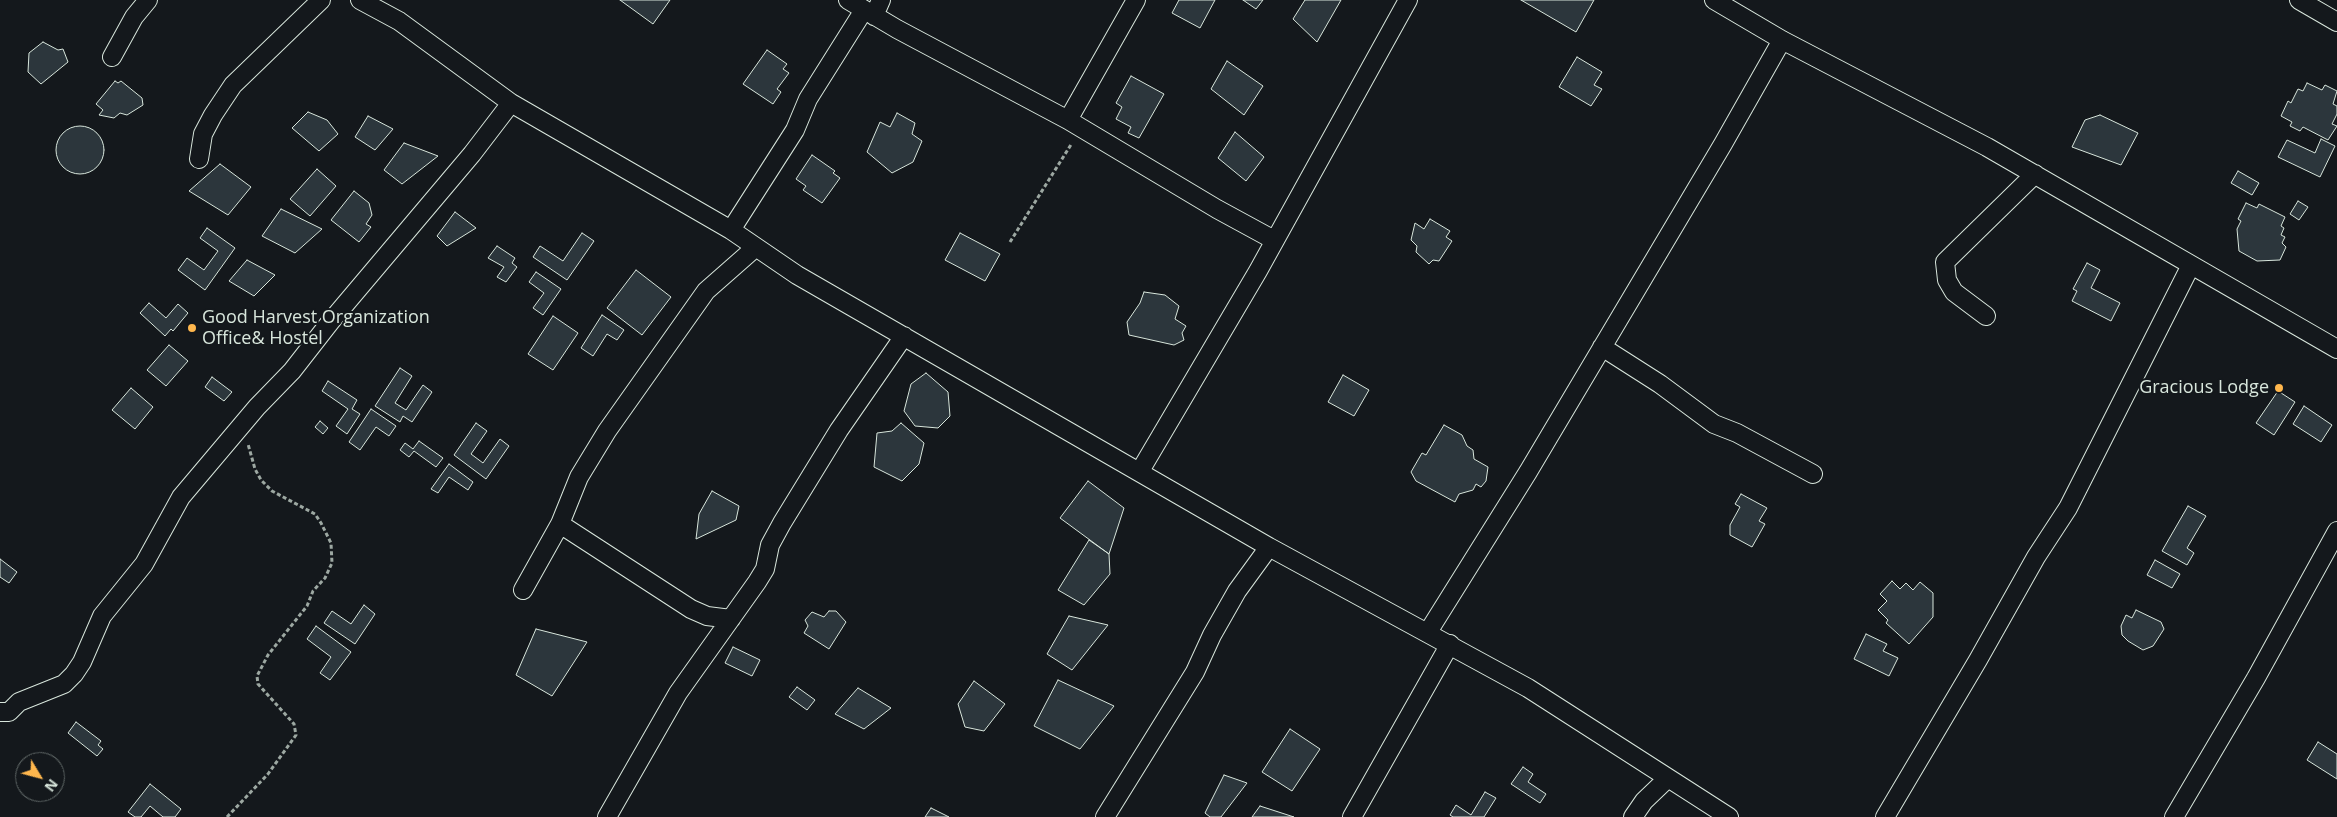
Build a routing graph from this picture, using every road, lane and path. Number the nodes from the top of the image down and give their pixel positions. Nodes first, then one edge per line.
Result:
1 (148, 0) edge
2 (321, 0) edge
3 (360, 0) edge
4 (848, 0) edge
5 (881, 0) edge
6 (1136, 0) edge
7 (1408, 0) edge
8 (1714, 0) edge
9 (2299, 0) edge
10 (869, 13) junction
11 (2337, 22) edge
12 (1782, 40) junction
13 (112, 57) dead end
14 (511, 103) junction
15 (1075, 124) junction
16 (199, 159) dead end
17 (2035, 174) junction
18 (731, 230) junction
19 (1274, 240) junction
20 (1010, 242) dead end
21 (756, 247) junction
22 (2191, 265) junction
23 (1986, 316) dead end
24 (904, 336) junction
25 (1602, 347) junction
26 (2337, 349) edge
27 (245, 421) junction
28 (1140, 471) junction
29 (1812, 474) dead end
30 (560, 524) junction
31 (2337, 531) edge
32 (1269, 546) junction
33 (523, 590) dead end
34 (731, 619) junction
35 (1428, 632) junction
36 (1450, 644) junction
37 (0, 712) edge
38 (1668, 778) junction
39 (227, 817) edge
40 (607, 817) edge
41 (1105, 817) edge
42 (1352, 817) edge
43 (1633, 817) edge
44 (1728, 817) edge
45 (1885, 817) edge
46 (2174, 817) edge

1 - 13 street
2 - 16 street
3 - 14 street
4 - 10 street
5 - 10 street
6 - 15 street
7 - 19 street
8 - 12 street
9 - 11 street
10 - 15 street
10 - 18 street
12 - 17 street
12 - 25 street
14 - 18 street
14 - 27 street
15 - 19 street
15 - 20 path
17 - 22 street
17 - 23 street
18 - 21 street
19 - 28 street
21 - 24 street
21 - 30 street
22 - 26 street
22 - 45 street
24 - 28 street
24 - 34 street
25 - 29 street
25 - 35 street
27 - 37 street
27 - 39 path
28 - 32 street
30 - 33 street
30 - 34 street
31 - 46 street
32 - 35 street
32 - 41 street
34 - 40 street
35 - 36 street
36 - 38 street
36 - 42 street
38 - 43 street
38 - 44 street

